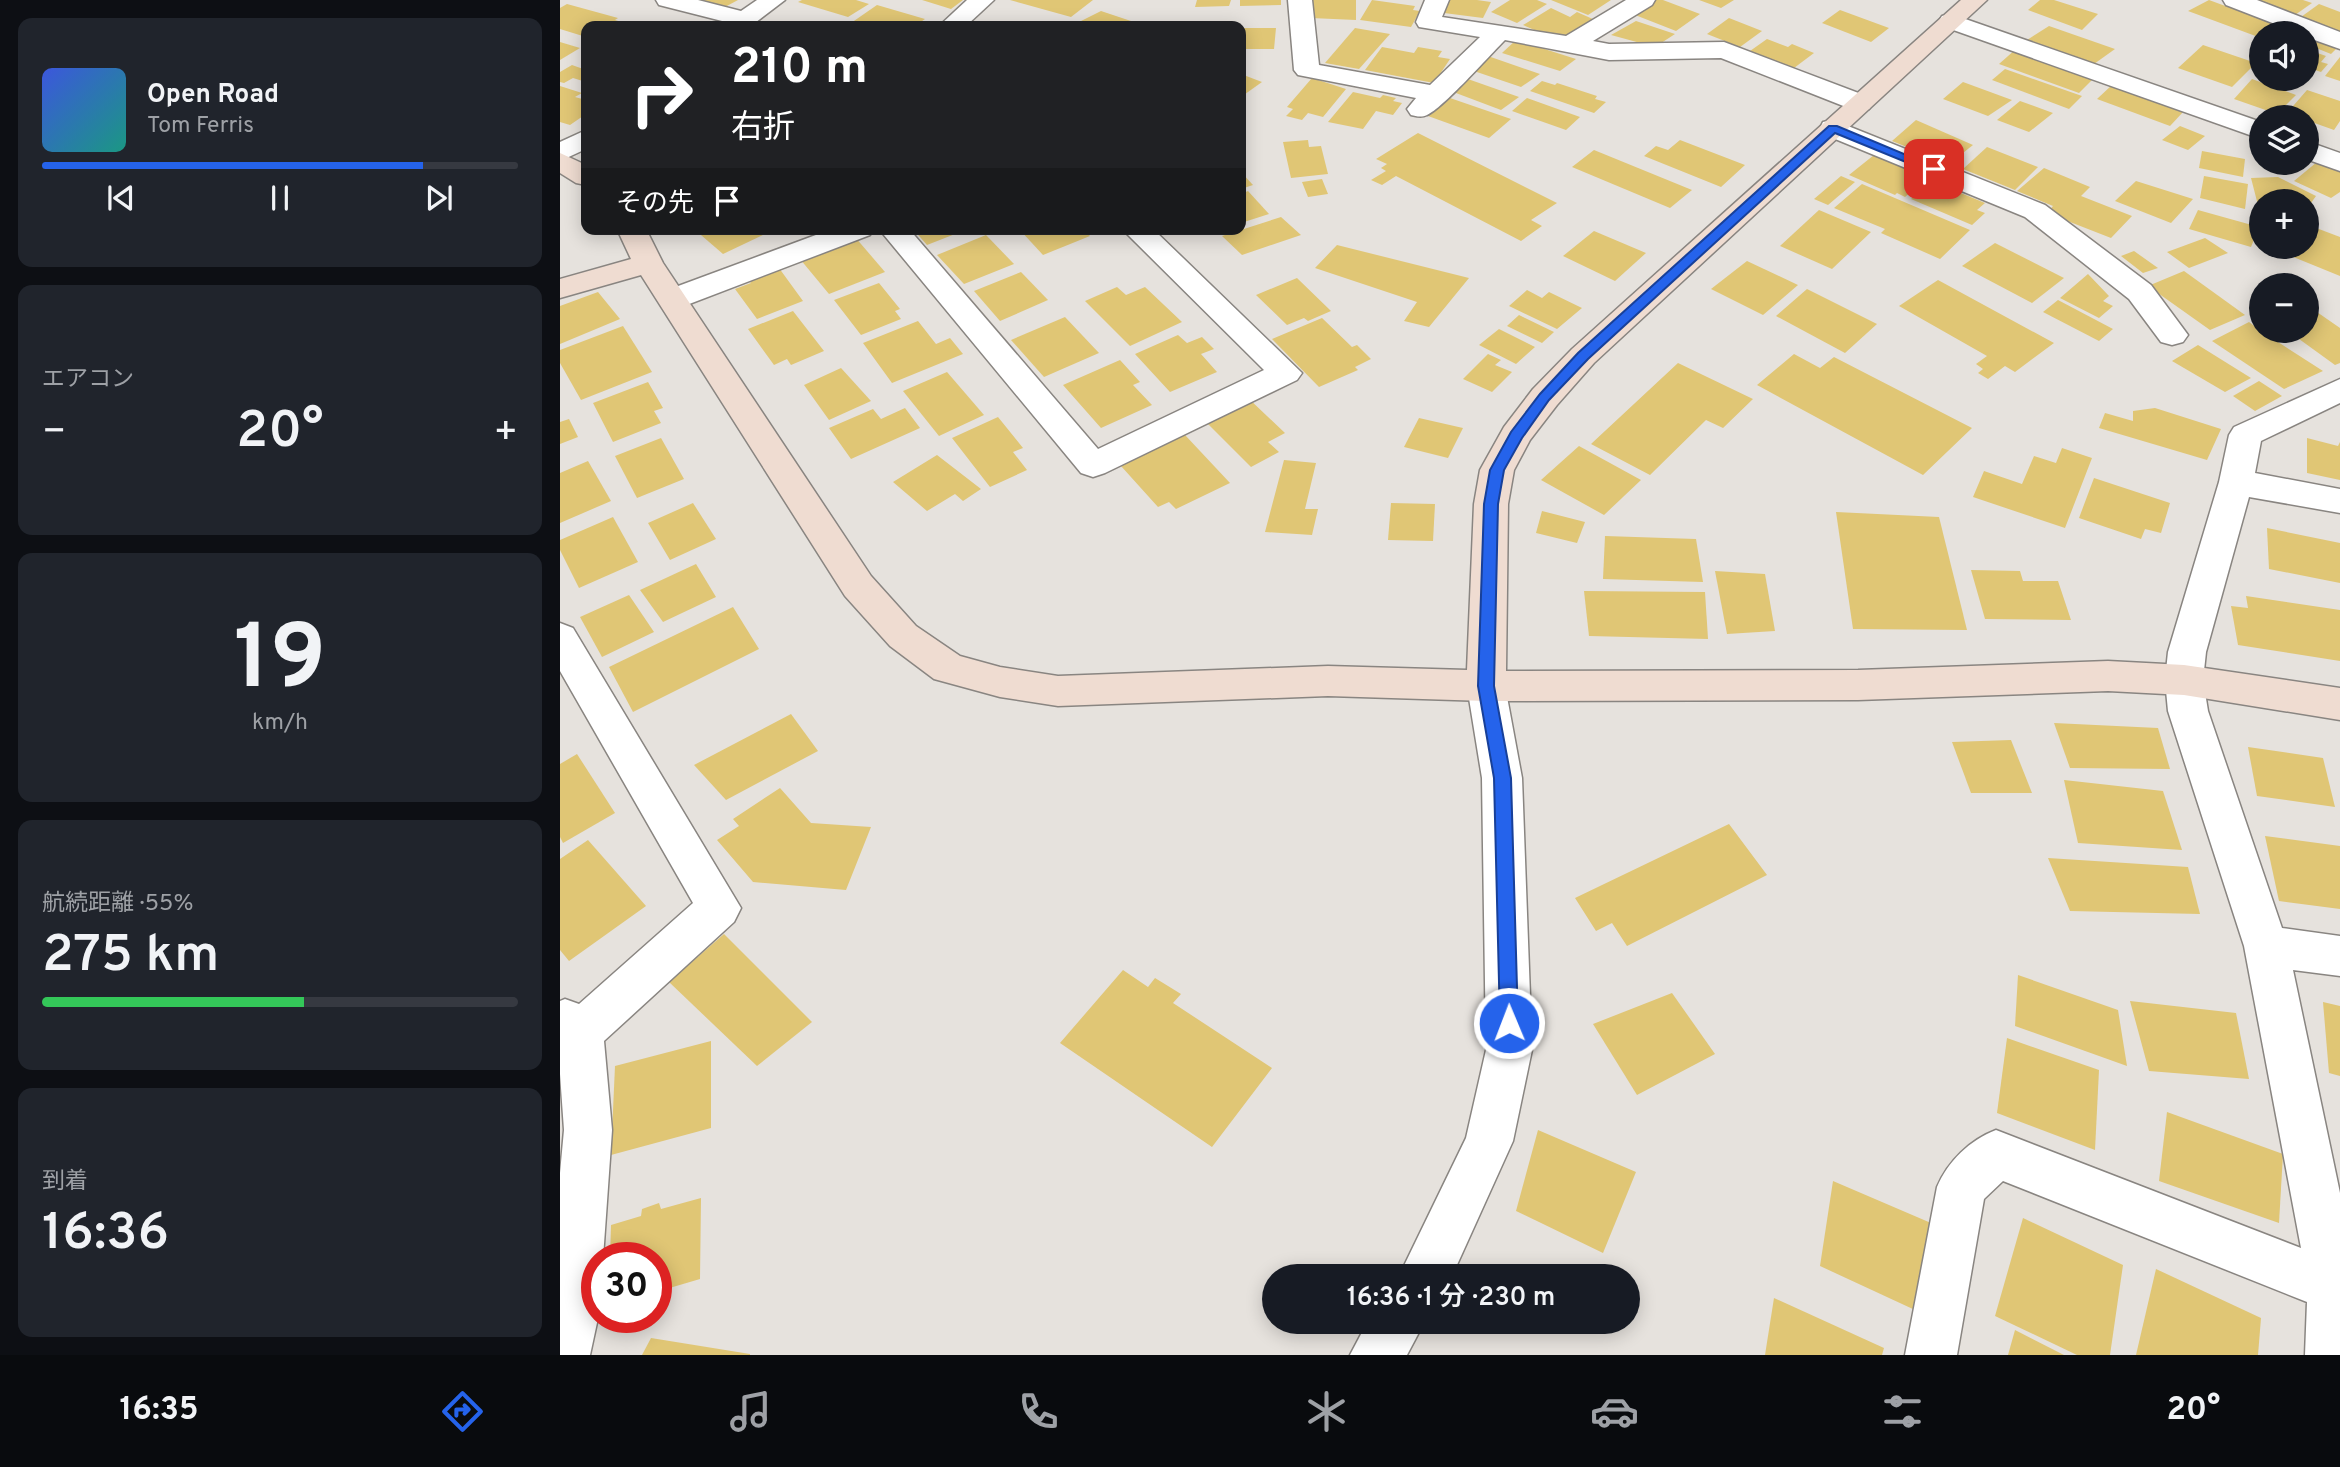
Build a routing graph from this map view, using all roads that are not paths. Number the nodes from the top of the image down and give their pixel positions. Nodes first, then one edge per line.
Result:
1 (668, 0) edge
2 (773, 0) edge
3 (982, 0) edge
4 (1300, 0) edge
5 (1437, 0) edge
6 (1643, 0) edge
7 (2235, 0) edge
8 (1956, 8) edge
9 (734, 21) edge
10 (743, 21) edge
11 (957, 21) edge
12 (1497, 34) junction
13 (2340, 41) edge
14 (1569, 45) junction
15 (1860, 103) junction
16 (2249, 126) edge
17 (1833, 128) junction
18 (581, 141) edge
19 (560, 153) edge
20 (2319, 154) edge
21 (560, 161) edge
22 (2340, 163) edge
23 (581, 174) edge
24 (634, 235) edge
25 (844, 235) edge
26 (898, 235) edge
27 (1142, 235) edge
28 (648, 263) junction
29 (560, 289) edge
30 (673, 299) junction
31 (2172, 335) dead end
32 (2340, 390) edge
33 (2236, 482) junction
34 (2340, 501) edge
35 (560, 638) edge
36 (2185, 680) junction
37 (1486, 686) junction
38 (2340, 704) edge
39 (2266, 946) junction
40 (2340, 956) edge
41 (567, 1032) edge
42 (1430, 1264) edge
43 (2337, 1290) edge
44 (1390, 1334) edge
45 (564, 1355) edge
46 (1376, 1355) edge
47 (1931, 1355) edge
48 (2331, 1355) edge

1 - 9 street
2 - 10 street
3 - 11 street
4 - 12 street
5 - 12 street
6 - 14 street
7 - 13 street
8 - 15 street
8 - 16 street
12 - 14 street
14 - 15 street
15 - 17 street
17 - 31 street
17 - 37 street
18 - 19 street
20 - 22 street
21 - 23 street
24 - 28 street
25 - 30 street
26 - 27 street
28 - 29 street
28 - 30 street
30 - 37 street
32 - 33 street
33 - 34 street
33 - 36 street
35 - 41 street
36 - 37 street
36 - 38 street
36 - 39 street
37 - 42 street
39 - 40 street
39 - 43 street
41 - 45 street
43 - 47 street
43 - 48 street
44 - 46 street

